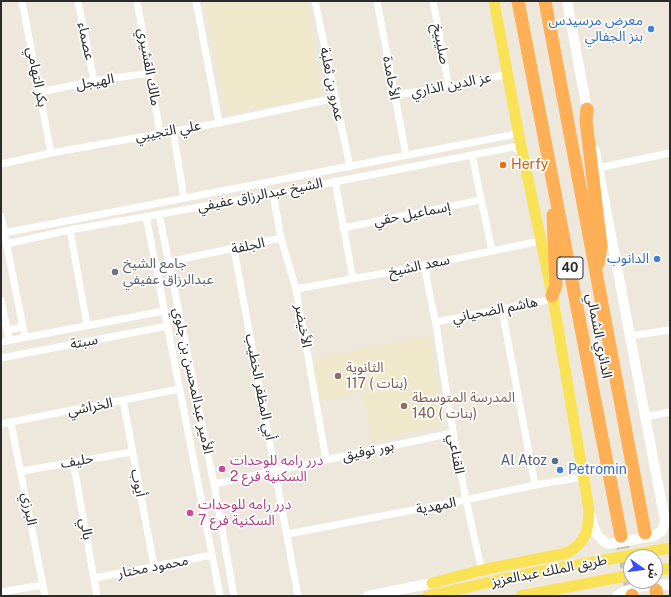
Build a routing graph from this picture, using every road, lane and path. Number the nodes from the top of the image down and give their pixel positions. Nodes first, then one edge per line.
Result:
1 (22, 1) edge
2 (78, 1) edge
3 (137, 1) edge
4 (196, 1) edge
5 (314, 1) edge
6 (377, 1) edge
7 (433, 1) edge
8 (494, 1) edge
9 (518, 1) edge
10 (545, 1) edge
11 (567, 1) edge
12 (150, 73) junction
13 (508, 74) junction
14 (94, 81) junction
15 (449, 87) junction
16 (40, 92) junction
17 (394, 95) junction
18 (336, 98) junction
19 (587, 109) junction
20 (218, 123) junction
21 (173, 130) junction
22 (160, 133) junction
23 (514, 133) junction
24 (518, 149) junction
25 (51, 153) junction
26 (670, 153) edge
27 (472, 155) junction
28 (406, 156) junction
29 (1, 164) edge
30 (350, 167) junction
31 (598, 168) junction
32 (335, 181) junction
33 (553, 184) junction
34 (273, 194) junction
35 (184, 198) junction
36 (480, 200) junction
37 (159, 214) junction
38 (1, 216) edge
39 (146, 216) junction
40 (343, 228) junction
41 (70, 230) junction
42 (14, 231) junction
43 (4, 233) junction
44 (161, 233) junction
45 (148, 237) junction
46 (281, 238) junction
47 (17, 242) junction
48 (540, 242) junction
49 (6, 244) junction
50 (234, 249) junction
51 (492, 251) junction
52 (168, 262) junction
53 (426, 265) junction
54 (596, 272) junction
55 (353, 279) junction
56 (296, 289) junction
57 (553, 297) junction
58 (1, 300) edge
59 (502, 310) junction
60 (164, 311) junction
61 (436, 322) junction
62 (87, 325) junction
63 (168, 326) junction
64 (23, 327) junction
65 (7, 330) junction
66 (670, 330) edge
67 (630, 336) junction
68 (25, 337) junction
69 (9, 340) junction
70 (1, 342) edge
71 (186, 351) junction
72 (173, 353) junction
73 (1, 358) edge
74 (188, 360) junction
75 (174, 362) junction
76 (179, 389) junction
77 (123, 400) junction
78 (670, 412) edge
79 (646, 417) junction
80 (11, 422) junction
81 (1, 424) edge
82 (452, 433) junction
83 (132, 452) junction
84 (326, 459) junction
85 (73, 461) junction
86 (276, 470) junction
87 (22, 471) junction
88 (657, 476) junction
89 (584, 477) junction
90 (214, 484) junction
91 (535, 485) junction
92 (465, 500) junction
93 (589, 510) junction
94 (670, 510) edge
95 (288, 534) junction
96 (650, 535) junction
97 (621, 536) tunnel mouth
98 (665, 549) edge
99 (212, 555) junction
100 (154, 566) junction
101 (482, 570) junction
102 (522, 575) junction
103 (623, 576) edge
104 (95, 578) junction
105 (432, 584) junction
106 (43, 585) junction
107 (631, 589) edge
108 (1, 592) edge
109 (45, 596) edge
110 (97, 596) edge
111 (220, 596) edge
112 (234, 596) edge
113 (298, 596) edge
114 (368, 596) edge
115 (428, 596) edge
116 (521, 596) edge
117 (617, 596) edge

1 - 16 street, بكر التهامي
2 - 14 street, عصماء
3 - 12 street, مالك القشيري
4 - 20 street
5 - 18 street, عمرو بن ثعلبة
6 - 17 street, الأحامدة
7 - 15 street, صليبيخ
8 - 13 main road
9 - 33 highway, الدائري الشمالي / 40
10 - 54 highway, الدائري الشمالي / 40
11 - 19 street
12 - 14 street, الهيجل
12 - 22 street, مالك القشيري
13 - 15 street, عز الدين الذاري
13 - 23 main road
14 - 16 street, الهيجل
15 - 17 street, عز الدين الذاري
16 - 25 street, بكر التهامي
17 - 28 street, الأحامدة
18 - 20 street, علي التجيبي
18 - 30 street, عمرو بن ثعلبة
19 - 31 street
19 - 54 highway
20 - 21 street, علي التجيبي
21 - 22 street, علي التجيبي
21 - 35 street
22 - 25 street, علي التجيبي
23 - 24 main road
23 - 28 street, الشيخ عبدالرزاق عفيفي
24 - 27 street, الشيخ عبدالرزاق عفيفي
24 - 48 main road
25 - 29 street, علي التجيبي
26 - 31 street
27 - 32 street, الشيخ عبدالرزاق عفيفي
27 - 36 street
28 - 30 street, الشيخ عبدالرزاق عفيفي
30 - 35 street, الشيخ عبدالرزاق عفيفي
31 - 67 street
32 - 34 street, الشيخ عبدالرزاق عفيفي
32 - 40 street
33 - 57 highway
33 - 97 highway, الدائري الشمالي / 40
34 - 37 street, الشيخ عبدالرزاق عفيفي
34 - 46 street, الأخيضر
35 - 42 street, الشيخ عبدالرزاق عفيفي
36 - 40 street, إسماعيل حقي
36 - 51 street
37 - 39 street, الشيخ عبدالرزاق عفيفي
37 - 44 street, الأمير عبدالمحسن بن جلوي
38 - 43 street
39 - 41 street, الشيخ عبدالرزاق عفيفي
39 - 45 street, الأمير عبدالمحسن بن جلوي
40 - 55 street
41 - 47 street, الشيخ عبدالرزاق عفيفي
41 - 62 street
42 - 43 street, الشيخ عبدالرزاق عفيفي
42 - 47 street
43 - 49 street
44 - 45 street
44 - 52 street, الأمير عبدالمحسن بن جلوي
45 - 60 street, الأمير عبدالمحسن بن جلوي
46 - 50 street, الجلفة
46 - 56 street, الأخيضر
47 - 49 street, الشيخ عبدالرزاق عفيفي
48 - 51 street, سعد الشيخ
48 - 57 main road
49 - 64 street
50 - 52 street, الجلفة
50 - 86 street, أبي المظفر الخطيب
51 - 53 street, سعد الشيخ
52 - 71 street, الأمير عبدالمحسن بن جلوي
53 - 55 street, سعد الشيخ
53 - 61 street, القناعي
54 - 96 highway, الدائري الشمالي / 40
55 - 56 street, سعد الشيخ
56 - 84 street, الأخيضر
57 - 59 street, هاشم الضحياني
57 - 89 main road
58 - 65 street
59 - 61 street, هاشم الضحياني
59 - 91 street
60 - 62 street, سبتة
60 - 63 street, الأمير عبدالمحسن بن جلوي
61 - 82 street, القناعي
62 - 68 street, سبتة
63 - 72 street, الأمير عبدالمحسن بن جلوي
63 - 73 street, سبتة
64 - 65 street
64 - 68 street
65 - 69 street
66 - 67 street
67 - 79 street
68 - 69 street, سبتة
69 - 70 street, سبتة
71 - 72 street
71 - 74 street, الأمير عبدالمحسن بن جلوي
72 - 75 street, الأمير عبدالمحسن بن جلوي
74 - 75 street
74 - 90 street, الأمير عبدالمحسن بن جلوي
75 - 76 street, الأمير عبدالمحسن بن جلوي
76 - 77 street, الخراشي
76 - 99 street, الأمير عبدالمحسن بن جلوي
77 - 80 street, الخراشي
77 - 83 street, أيوب
78 - 79 street
79 - 88 street
80 - 81 street, الخراشي
80 - 87 street, البرزي
82 - 84 street, بور توفيق
82 - 92 street, القناعي
83 - 85 street, حليف
83 - 100 street, أيوب
84 - 86 street, بور توفيق
85 - 87 street, حليف
85 - 104 street, بالي
86 - 90 street, بور توفيق
86 - 95 street, أبي المظفر الخطيب
87 - 106 street, البرزي
88 - 94 street
88 - 96 street
89 - 91 street, المهدية
89 - 93 main road
90 - 112 street, الأمير عبدالمحسن بن جلوي
91 - 92 street, المهدية
92 - 95 street, المهدية
92 - 101 street, القناعي
93 - 96 street
93 - 101 main road
95 - 113 street, أبي المظفر الخطيب
98 - 102 main road, طريق الملك عبدالعزيز
99 - 100 street, محمود مختار
99 - 111 street, الأمير عبدالمحسن بن جلوي
100 - 104 street, محمود مختار
101 - 105 main road
102 - 105 main road
102 - 115 main road, طريق الملك عبدالعزيز
103 - 116 main road, طريق الملك عبدالعزيز
104 - 110 street, بالي
105 - 114 street
106 - 108 street
106 - 109 street, البرزي
107 - 117 street

